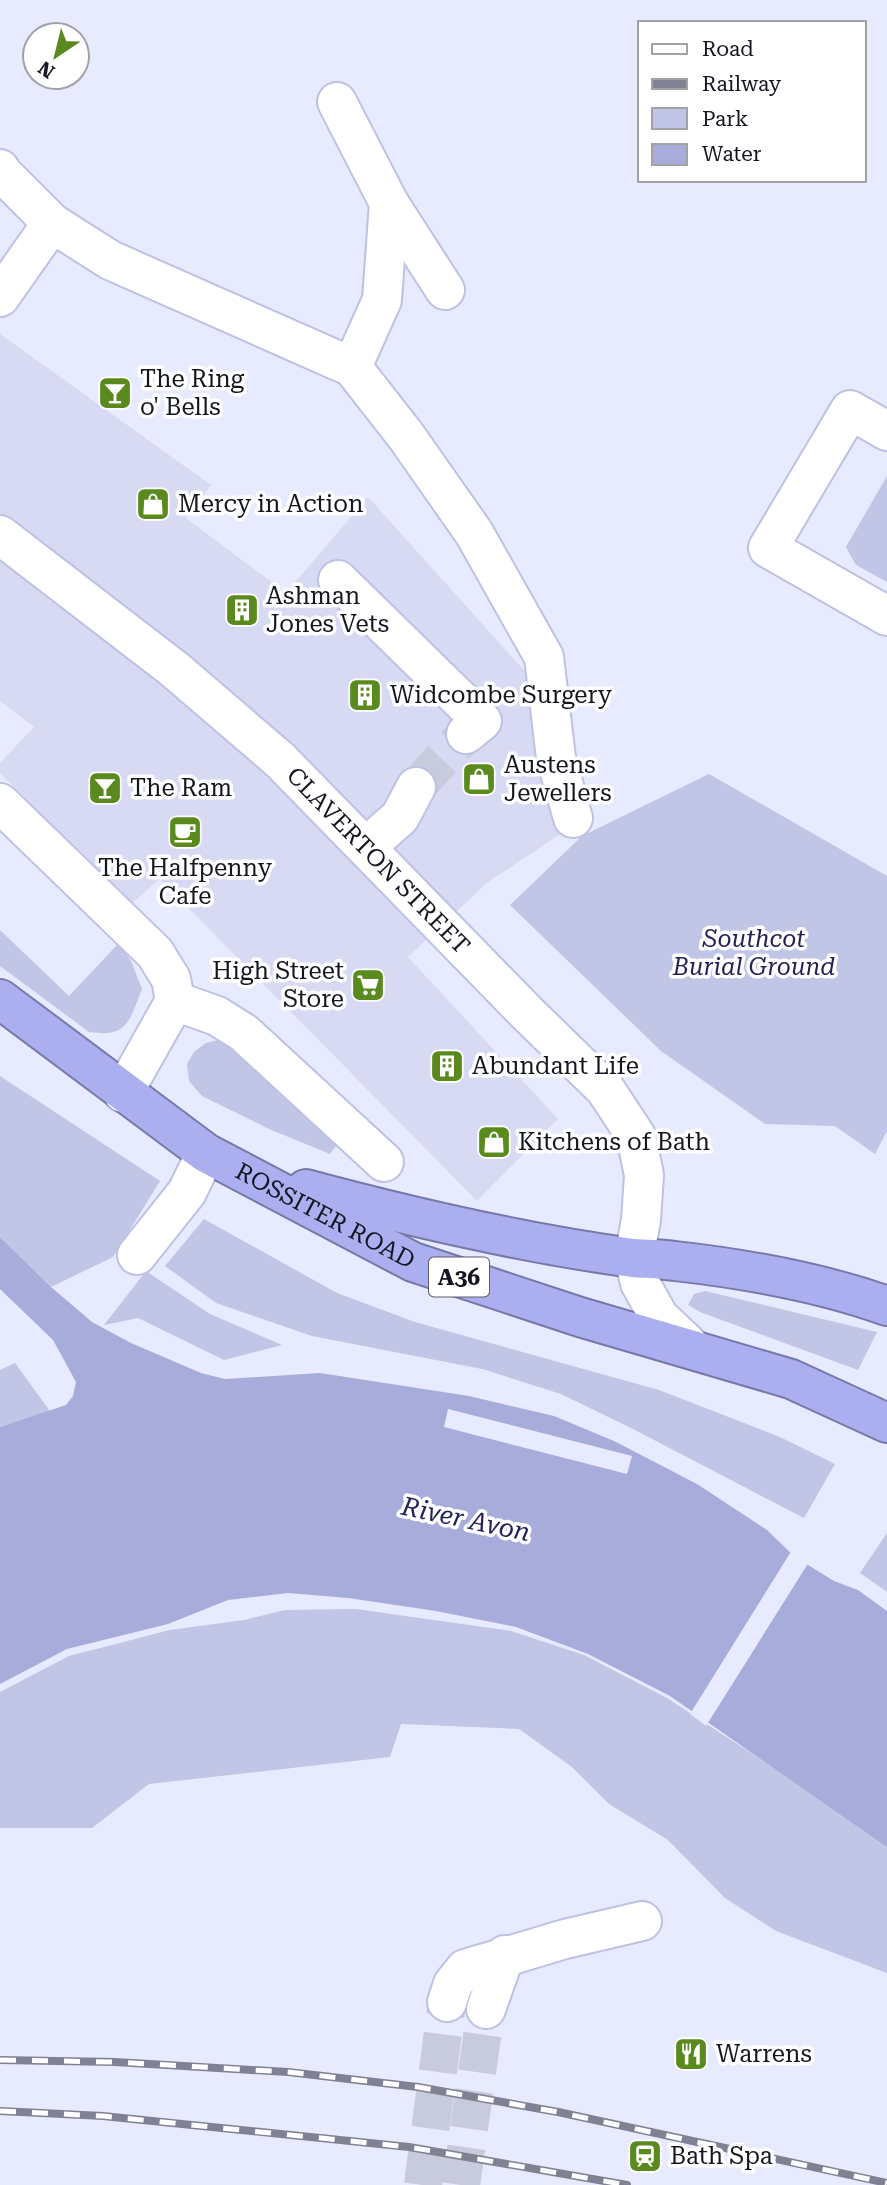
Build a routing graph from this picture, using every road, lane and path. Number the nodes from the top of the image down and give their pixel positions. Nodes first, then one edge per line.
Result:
1 (337, 102) dead end
2 (0, 169) edge
3 (389, 203) junction
4 (52, 223) junction
5 (445, 290) dead end
6 (0, 297) edge
7 (352, 367) junction
8 (887, 430) edge
9 (0, 535) edge
10 (338, 580) dead end
11 (887, 616) edge
12 (466, 734) tunnel mouth
13 (416, 787) tunnel mouth
14 (0, 803) edge
15 (573, 818) dead end
16 (366, 847) junction
17 (0, 999) edge
18 (175, 1002) junction
19 (123, 1093) junction
20 (206, 1153) junction
21 (384, 1162) dead end
22 (240, 1171) junction
23 (137, 1255) dead end
24 (635, 1258) junction
25 (887, 1306) edge
26 (693, 1349) junction
27 (887, 1423) edge
28 (642, 1921) dead end
29 (505, 1955) junction
30 (447, 2002) tunnel mouth
31 (486, 2008) tunnel mouth

1 - 3 street
2 - 4 street
3 - 5 street
3 - 7 street
4 - 6 street
4 - 7 street
7 - 15 street
8 - 11 street
9 - 16 street, CLAVERTON STREET
10 - 12 street
13 - 16 street
14 - 18 street
16 - 24 street, CLAVERTON STREET
17 - 19 highway, ROSSITER ROAD / A36
18 - 19 street
18 - 21 street
19 - 20 highway, ROSSITER ROAD / A36
20 - 22 highway, ROSSITER ROAD / A36
20 - 23 street
22 - 24 highway, A36
22 - 26 highway, ROSSITER ROAD / A36
24 - 25 highway, A36
24 - 26 street, CLAVERTON STREET
26 - 27 highway, ROSSITER ROAD / A36
28 - 29 street
29 - 30 street
29 - 31 street

